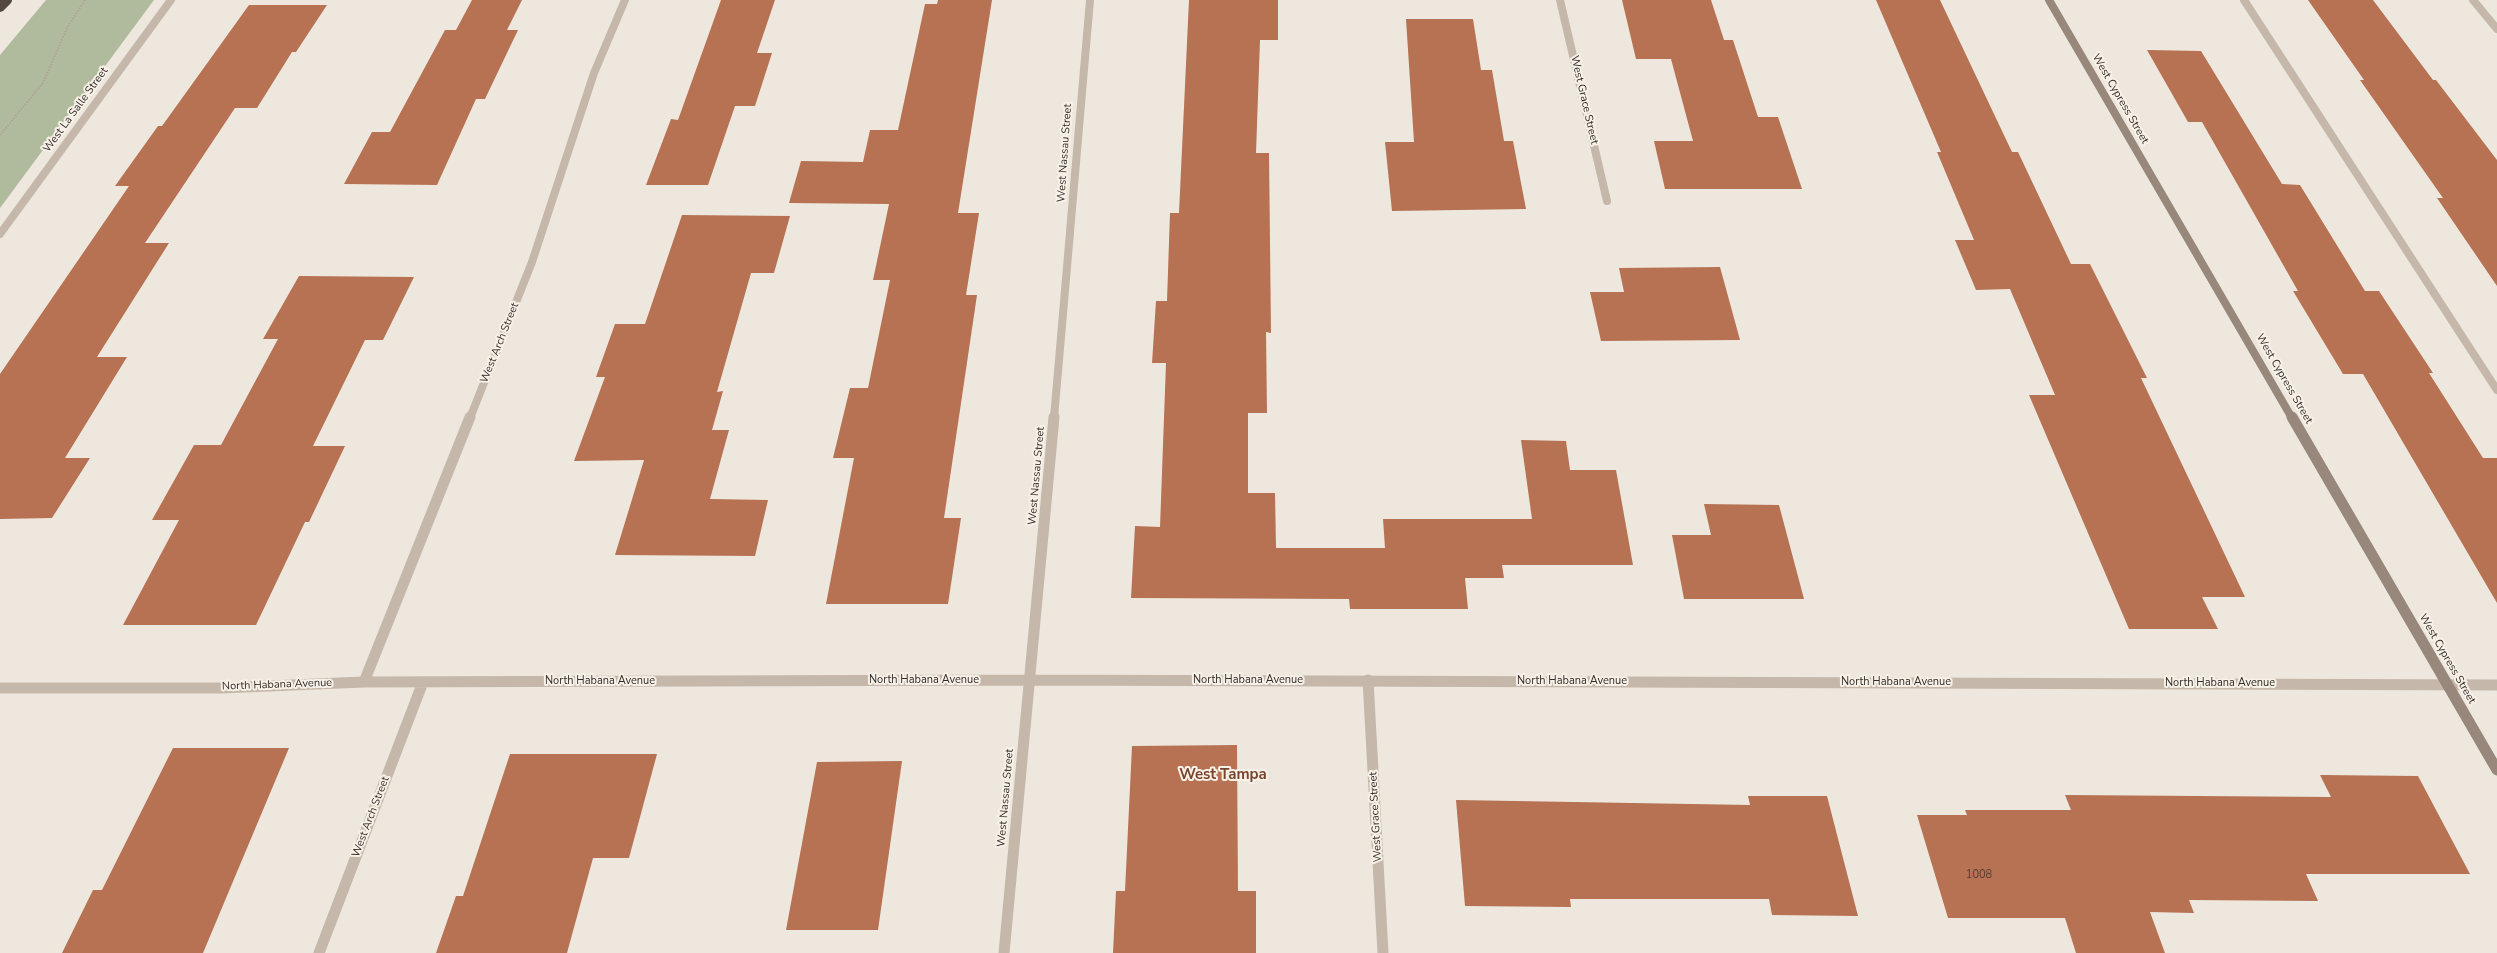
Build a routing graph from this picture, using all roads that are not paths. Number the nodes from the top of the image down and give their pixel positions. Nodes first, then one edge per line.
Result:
1 (7, 0) edge
2 (170, 0) edge
3 (625, 0) edge
4 (1090, 0) edge
5 (1560, 0) edge
6 (2049, 0) edge
7 (2244, 0) edge
8 (2473, 0) edge
9 (0, 7) edge
10 (2497, 29) edge
11 (1607, 201) dead end
12 (0, 234) edge
13 (2497, 390) edge
14 (1030, 680) junction
15 (1368, 680) junction
16 (364, 682) junction
17 (423, 682) junction
18 (2448, 684) junction
19 (2497, 685) edge
20 (0, 688) edge
21 (2497, 770) edge
22 (319, 953) edge
23 (1004, 953) edge
24 (1384, 953) edge

1 - 9 highway
2 - 12 street, West La Salle Street
3 - 16 street, West Arch Street
4 - 14 street, West Nassau Street
5 - 11 street, West Grace Street
6 - 18 street, West Cypress Street
7 - 13 street
8 - 10 street
14 - 15 street, North Habana Avenue
14 - 17 street, North Habana Avenue
14 - 23 street, West Nassau Street
15 - 18 street, North Habana Avenue
15 - 24 street, West Grace Street
16 - 17 street, North Habana Avenue
16 - 20 street, North Habana Avenue
17 - 22 street, West Arch Street
18 - 19 street, North Habana Avenue
18 - 21 street, West Cypress Street

